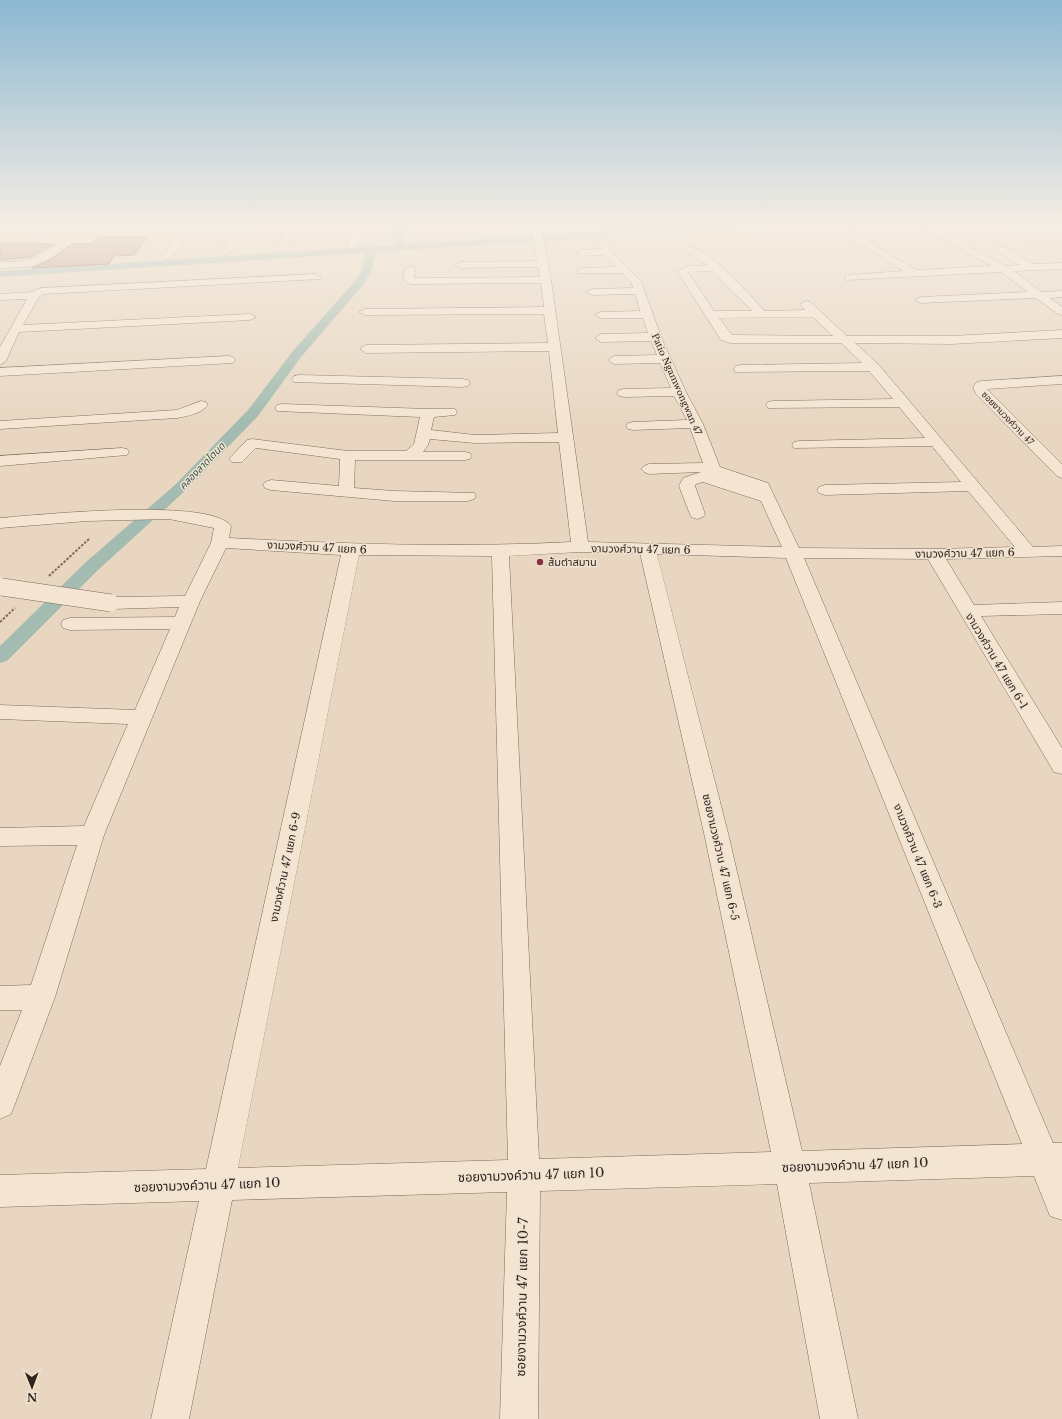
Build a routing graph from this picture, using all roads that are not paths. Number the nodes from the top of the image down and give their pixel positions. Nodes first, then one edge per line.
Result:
1 (38, 292) edge
2 (548, 292) edge
3 (639, 292) edge
4 (696, 292) edge
5 (741, 292) edge
6 (1034, 292) edge
7 (1062, 294) edge
8 (35, 295) junction
9 (1038, 295) junction
10 (0, 297) edge
11 (921, 300) dead end
12 (806, 304) dead end
13 (550, 310) junction
14 (365, 312) dead end
15 (1062, 312) edge
16 (816, 313) junction
17 (647, 314) junction
18 (762, 314) junction
19 (601, 315) dead end
20 (712, 315) junction
21 (250, 317) dead end
22 (9, 334) edge
23 (1062, 334) edge
24 (656, 337) junction
25 (601, 338) dead end
26 (847, 340) junction
27 (554, 347) junction
28 (366, 349) dead end
29 (665, 359) junction
30 (229, 360) dead end
31 (614, 360) dead end
32 (0, 361) edge
33 (873, 366) junction
34 (740, 369) dead end
35 (0, 372) edge
36 (299, 379) dead end
37 (1062, 380) edge
38 (463, 383) dead end
39 (678, 392) junction
40 (624, 393) dead end
41 (398, 397) junction
42 (903, 403) junction
43 (201, 405) dead end
44 (773, 405) dead end
45 (282, 408) dead end
46 (450, 412) dead end
47 (428, 413) junction
48 (696, 424) junction
49 (0, 425) edge
50 (633, 426) dead end
51 (567, 437) junction
52 (423, 440) junction
53 (936, 442) junction
54 (800, 445) dead end
55 (122, 452) dead end
56 (348, 455) junction
57 (410, 456) junction
58 (466, 456) dead end
59 (237, 459) dead end
60 (0, 461) edge
61 (649, 469) dead end
62 (710, 471) junction
63 (1062, 473) edge
64 (271, 485) dead end
65 (972, 486) junction
66 (825, 490) dead end
67 (346, 492) junction
68 (468, 496) dead end
69 (697, 514) dead end
70 (0, 523) edge
71 (220, 543) junction
72 (580, 548) junction
73 (647, 548) junction
74 (351, 550) junction
75 (500, 551) junction
76 (1062, 551) edge
77 (1028, 552) junction
78 (793, 553) junction
79 (934, 554) junction
80 (1, 587) edge
81 (191, 601) junction
82 (1062, 608) edge
83 (967, 611) junction
84 (181, 623) junction
85 (70, 624) dead end
86 (0, 712) edge
87 (141, 717) junction
88 (1062, 766) edge
89 (92, 835) junction
90 (0, 837) edge
91 (41, 997) junction
92 (0, 998) edge
93 (0, 1104) edge
94 (1052, 1159) edge
95 (790, 1167) junction
96 (524, 1175) junction
97 (219, 1184) junction
98 (0, 1191) edge
99 (1062, 1204) edge
100 (170, 1419) edge
101 (519, 1419) edge
102 (839, 1419) edge

1 - 8 street
2 - 13 street
3 - 17 street, Patio Ngamwongwan 47
4 - 20 street
5 - 18 street
6 - 9 street
7 - 9 street
8 - 10 street
8 - 22 street
9 - 11 street
9 - 15 street
12 - 16 street
13 - 14 street
13 - 27 street
16 - 18 street
16 - 26 street
17 - 19 street
17 - 24 street, Patio Ngamwongwan 47
18 - 20 street
20 - 26 street
21 - 22 street
22 - 32 street
23 - 26 street
24 - 25 street
24 - 29 street, Patio Ngamwongwan 47
26 - 33 street
27 - 28 street
27 - 51 street
29 - 31 street
29 - 39 street, Patio Ngamwongwan 47
30 - 35 street
33 - 34 street
33 - 42 street
36 - 41 street
37 - 63 street, ซอยงามวงศ์วาน 47
38 - 41 street
39 - 40 street
39 - 48 street, Patio Ngamwongwan 47
41 - 45 street
41 - 47 street
42 - 44 street
42 - 53 street
43 - 49 street
46 - 47 street
47 - 52 street
48 - 50 street
48 - 62 street, Patio Ngamwongwan 47
51 - 52 street
51 - 72 street
52 - 57 street
53 - 54 street
53 - 65 street
55 - 60 street
56 - 57 street
56 - 59 street
56 - 67 street
57 - 58 street
61 - 62 street
62 - 69 street
62 - 78 street, งามวงศ์วาน 47 แยก 6-3
64 - 67 street
65 - 66 street
65 - 77 street
67 - 68 street
70 - 71 street
71 - 74 street, งามวงศ์วาน 47 แยก 6
71 - 81 street
72 - 73 street, งามวงศ์วาน 47 แยก 6
72 - 75 street, งามวงศ์วาน 47 แยก 6
73 - 78 street, งามวงศ์วาน 47 แยก 6
73 - 95 street, ซอยงามวงศ์วาน 47 แยก 6-5
74 - 75 street, งามวงศ์วาน 47 แยก 6
74 - 97 street, งามวงศ์วาน 47 แยก 6-9
75 - 96 street, ซอยงามวงศ์วาน 47 แยก 10-7
76 - 77 street, งามวงศ์วาน 47 แยก 6
77 - 79 street, งามวงศ์วาน 47 แยก 6
78 - 79 street, งามวงศ์วาน 47 แยก 6
78 - 94 street, งามวงศ์วาน 47 แยก 6-3
79 - 83 street, งามวงศ์วาน 47 แยก 6-1
80 - 81 street, bridge
81 - 84 street
82 - 83 street
83 - 88 street, งามวงศ์วาน 47 แยก 6-1
84 - 85 street
84 - 87 street
86 - 87 street
87 - 89 street
89 - 90 street
89 - 91 street
91 - 92 street
91 - 93 street
94 - 95 street, ซอยงามวงค์วาน 47 แยก 10
94 - 99 street, งามวงศ์วาน 47 แยก 6-3
95 - 96 street, ซอยงามวงค์วาน 47 แยก 10
95 - 102 street, ซอยงามวงศ์วาน 47 แยก 6-5
96 - 97 street, ซอยงามวงค์วาน 47 แยก 10
96 - 101 street, ซอยงามวงศ์วาน 47 แยก 10-7
97 - 98 street, ซอยงามวงค์วาน 47 แยก 10
97 - 100 street, งามวงศ์วาน 47 แยก 6-9

